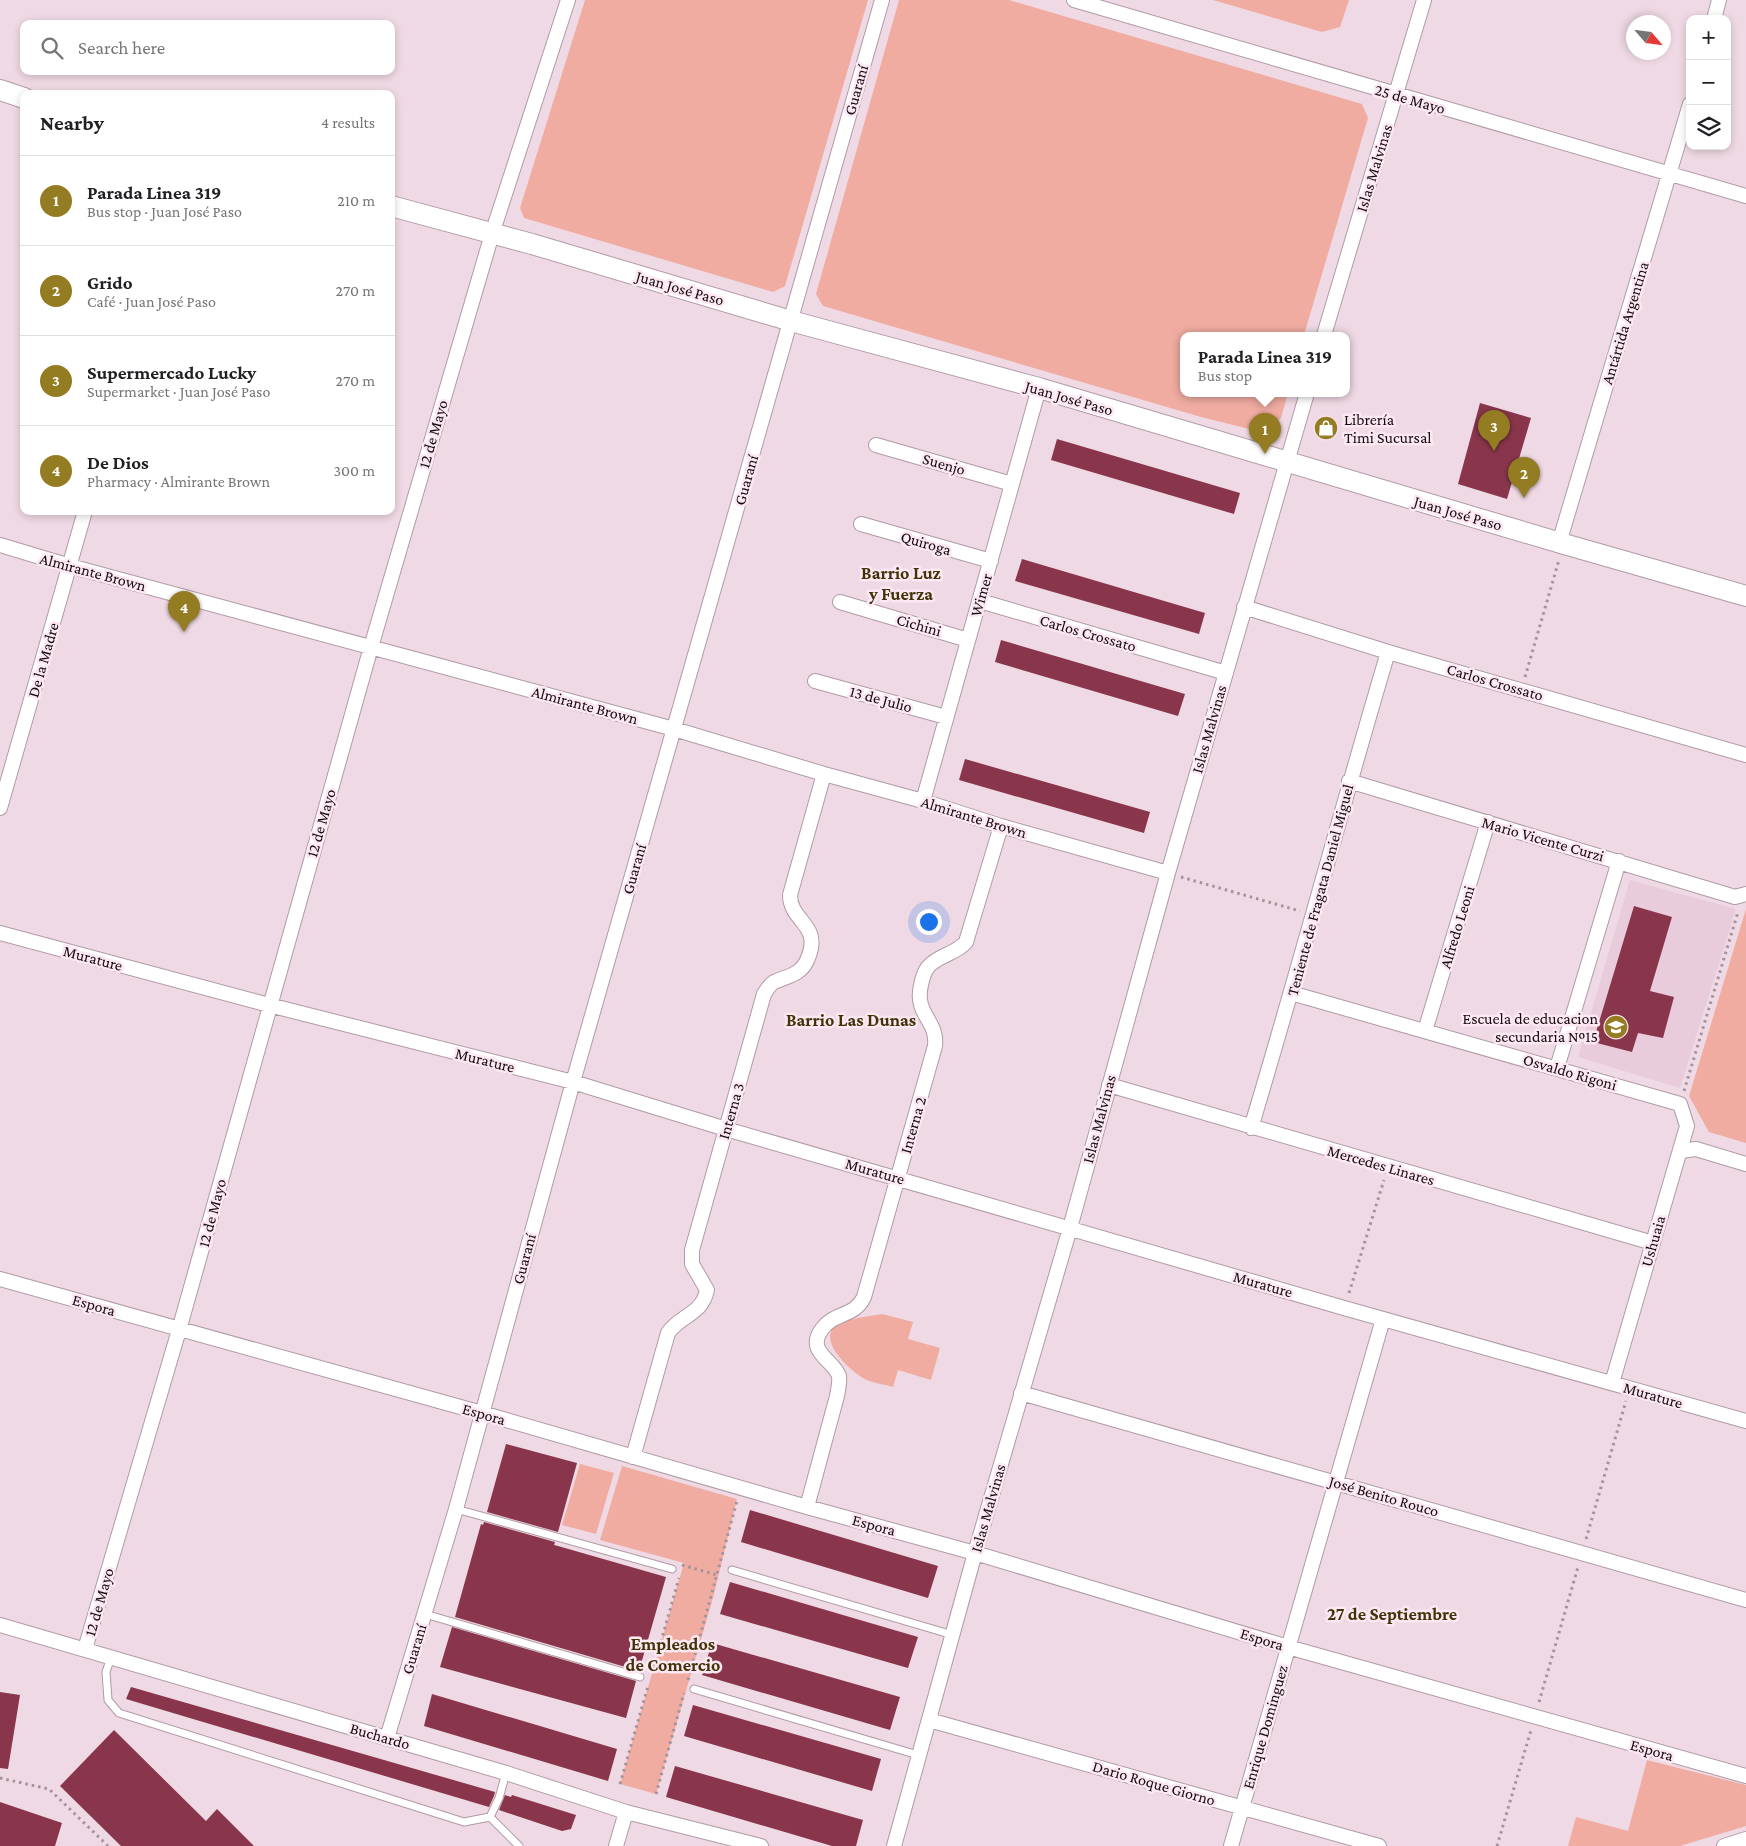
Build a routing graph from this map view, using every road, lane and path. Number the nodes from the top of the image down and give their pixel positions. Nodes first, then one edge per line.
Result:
1 (568, 0) edge
2 (882, 0) edge
3 (1074, 0) edge
4 (1424, 0) edge
5 (1719, 0) edge
6 (1715, 15) edge
7 (0, 90) edge
8 (1395, 95) junction
9 (20, 97) edge
10 (1690, 105) edge
11 (1670, 174) junction
12 (1746, 196) edge
13 (395, 207) edge
14 (492, 234) junction
15 (791, 321) junction
16 (1325, 332) edge
17 (1039, 388) junction
18 (1306, 397) edge
19 (876, 445) dead end
20 (1286, 462) junction
21 (1012, 484) junction
22 (84, 515) edge
23 (861, 524) dead end
24 (1561, 544) junction
25 (0, 545) edge
26 (991, 561) junction
27 (70, 566) junction
28 (1746, 596) edge
29 (980, 601) junction
30 (840, 602) dead end
31 (1244, 607) junction
32 (968, 640) junction
33 (371, 647) junction
34 (1388, 652) junction
35 (1226, 673) junction
36 (816, 681) dead end
37 (1522, 689) junction
38 (946, 717) junction
39 (674, 729) junction
40 (1746, 755) edge
41 (824, 774) junction
42 (1349, 781) junction
43 (923, 801) junction
44 (0, 808) edge
45 (1488, 822) junction
46 (1001, 826) junction
47 (1619, 861) junction
48 (1168, 873) junction
49 (1741, 896) edge
50 (1313, 914) junction
51 (0, 933) edge
52 (1292, 993) junction
53 (269, 1005) junction
54 (1425, 1031) junction
55 (1557, 1068) junction
56 (573, 1082) junction
57 (1108, 1085) junction
58 (1678, 1102) junction
59 (1251, 1128) junction
60 (726, 1129) junction
61 (1680, 1151) junction
62 (1746, 1164) edge
63 (1388, 1167) junction
64 (898, 1178) junction
65 (1070, 1228) junction
66 (1653, 1242) junction
67 (0, 1278) edge
68 (1344, 1308) junction
69 (1383, 1319) junction
70 (179, 1330) junction
71 (1612, 1383) junction
72 (1629, 1388) junction
73 (1021, 1393) junction
74 (482, 1413) junction
75 (1745, 1417) edge
76 (633, 1457) junction
77 (1336, 1482) junction
78 (740, 1488) junction
79 (807, 1507) junction
80 (456, 1509) junction
81 (1582, 1552) junction
82 (975, 1553) junction
83 (672, 1569) dead end
84 (732, 1570) dead end
85 (1746, 1600) edge
86 (425, 1614) junction
87 (0, 1625) edge
88 (953, 1635) junction
89 (1288, 1647) junction
90 (86, 1649) junction
91 (111, 1657) junction
92 (640, 1677) dead end
93 (694, 1689) dead end
94 (1535, 1717) junction
95 (929, 1720) junction
96 (387, 1738) junction
97 (918, 1755) junction
98 (506, 1773) junction
99 (1746, 1776) edge
100 (0, 1778) edge
101 (656, 1794) dead end
102 (1242, 1808) junction
103 (626, 1812) junction
104 (490, 1817) junction
105 (1746, 1839) edge
106 (108, 1846) edge
107 (519, 1846) edge
108 (616, 1846) edge
109 (761, 1846) edge
110 (894, 1846) edge
111 (1231, 1846) edge
112 (1380, 1846) edge
113 (1497, 1846) edge
114 (1724, 1846) edge

1 - 14 street, 12 de Mayo
2 - 15 street, Guaraní
3 - 8 street, 25 de Mayo
4 - 8 street, Islas Malvinas
5 - 6 street
7 - 9 main road
8 - 11 street, 25 de Mayo
8 - 16 street, Islas Malvinas
10 - 11 street, Antártida Argentina
11 - 12 street, 25 de Mayo
11 - 24 street, Antártida Argentina
13 - 14 main road, Juan José Paso
14 - 15 main road, Juan José Paso
14 - 33 street, 12 de Mayo
15 - 17 main road, Juan José Paso
15 - 39 street, Guaraní
17 - 20 main road, Juan José Paso
17 - 21 street, Wimer
18 - 20 street, Islas Malvinas
19 - 21 street, Suenjo
20 - 24 main road, Juan José Paso
20 - 31 street, Islas Malvinas
21 - 26 street, Wimer
22 - 27 street, De la Madre
23 - 26 street, Quiroga
24 - 28 main road, Juan José Paso
24 - 37 path
25 - 27 street, Almirante Brown
26 - 29 street, Wimer
27 - 33 street, Almirante Brown
27 - 44 street, De la Madre
29 - 32 street, Wimer
29 - 35 street, Carlos Crossato
30 - 32 street, Cichini
31 - 34 street, Carlos Crossato
31 - 35 street, Islas Malvinas
32 - 38 street, Wimer
33 - 39 street, Almirante Brown
33 - 53 street, 12 de Mayo
34 - 37 street, Carlos Crossato
34 - 42 street, Teniente de Fragata Daniel Miguel
35 - 48 street, Islas Malvinas
36 - 38 street, 13 de Julio
37 - 40 street, Carlos Crossato
38 - 43 street, Wimer
39 - 41 street, Almirante Brown
39 - 56 street, Guaraní
41 - 43 street, Almirante Brown
41 - 60 street, Interna 3
42 - 45 street, Mario Vicente Curzi
42 - 50 street, Teniente de Fragata Daniel Miguel
43 - 46 street, Almirante Brown
45 - 47 street, Mario Vicente Curzi
45 - 54 street, Alfredo Leoni
46 - 48 street, Almirante Brown
46 - 64 street, Interna 2
47 - 49 street, Mario Vicente Curzi
47 - 55 street
48 - 50 path
48 - 57 street, Islas Malvinas
49 - 58 path
50 - 52 street, Teniente de Fragata Daniel Miguel
51 - 53 street, Murature
52 - 54 street, Osvaldo Rigoni
52 - 59 street, Teniente de Fragata Daniel Miguel
53 - 56 street, Murature
53 - 70 street, 12 de Mayo
54 - 55 street, Osvaldo Rigoni
55 - 58 street, Osvaldo Rigoni
56 - 60 street, Murature
56 - 74 street, Guaraní
57 - 59 street, Mercedes Linares
57 - 65 street, Islas Malvinas
58 - 61 street, Ushuaia
59 - 63 street, Mercedes Linares
60 - 64 street, Murature
60 - 76 street, Interna 3
61 - 62 street
61 - 66 street, Ushuaia
63 - 66 street, Mercedes Linares
63 - 68 path
64 - 65 street, Murature
64 - 79 street, Interna 2
65 - 68 street, Murature
65 - 73 street, Islas Malvinas
66 - 71 street, Ushuaia
67 - 70 street, Espora
68 - 69 street, Murature
69 - 71 street, Murature
69 - 77 street, Enrique Dominguez
70 - 74 street, Espora
70 - 90 street, 12 de Mayo
71 - 72 street, Murature
72 - 75 street, Murature
72 - 81 path
73 - 77 street, José Benito Rouco
73 - 82 street, Islas Malvinas
74 - 76 street, Espora
74 - 80 street, Guaraní
76 - 78 street, Espora
77 - 81 street, José Benito Rouco
77 - 89 street, Enrique Dominguez
78 - 79 street, Espora
78 - 101 path
79 - 82 street, Espora
80 - 83 lane
80 - 86 street, Guaraní
81 - 85 street, José Benito Rouco
81 - 94 path
82 - 88 street, Islas Malvinas
82 - 89 street, Espora
84 - 88 lane
86 - 92 lane
86 - 96 street, Guaraní
87 - 90 street, Buchardo
88 - 95 street, Islas Malvinas
89 - 94 street, Espora
89 - 102 street, Enrique Dominguez
90 - 91 street, Buchardo
91 - 96 street, Buchardo
91 - 104 lane
93 - 97 lane
94 - 99 street, Espora
94 - 113 path
95 - 97 street, Islas Malvinas
95 - 102 street, Dario Roque Giorno
96 - 98 street, Buchardo
97 - 110 street, Islas Malvinas
98 - 103 street, Buchardo
98 - 104 lane
100 - 106 path
102 - 111 street, Enrique Dominguez
102 - 112 street, Dario Roque Giorno
103 - 108 street
103 - 109 street, Buchardo
104 - 107 lane
105 - 114 street

